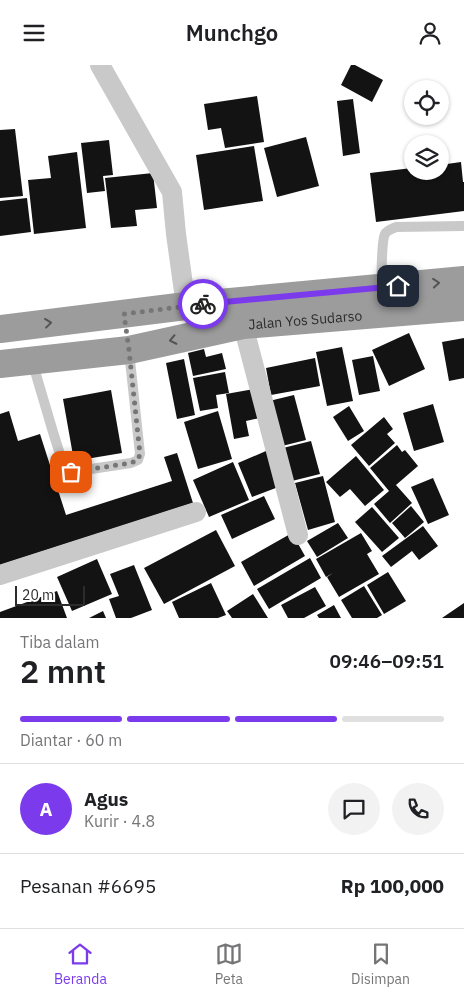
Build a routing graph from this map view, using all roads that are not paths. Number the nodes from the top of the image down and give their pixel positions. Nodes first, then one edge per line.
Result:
1 (100, 65) edge
2 (464, 226) edge
3 (464, 281) edge
4 (382, 288) junction
5 (186, 306) junction
6 (464, 307) edge
7 (124, 314) junction
8 (243, 325) junction
9 (0, 329) edge
10 (129, 350) junction
11 (32, 360) junction
12 (0, 365) edge
13 (196, 512) dead end
14 (298, 535) dead end
15 (0, 575) edge

1 - 5 street
2 - 4 lane
4 -> 3 highway, Jalan Yos Sudarso
4 - 5 highway, Jalan Yos Sudarso
5 - 7 highway, Jalan Yos Sudarso
6 - 8 highway, Jalan Yos Sudarso
9 -> 7 highway, Jalan Yos Sudarso
7 - 10 highway
8 -> 10 highway, Jalan Yos Sudarso
8 - 14 street
10 - 11 highway, Jalan Yos Sudarso
10 - 11 lane
11 - 12 highway, Jalan Yos Sudarso
13 - 15 street

